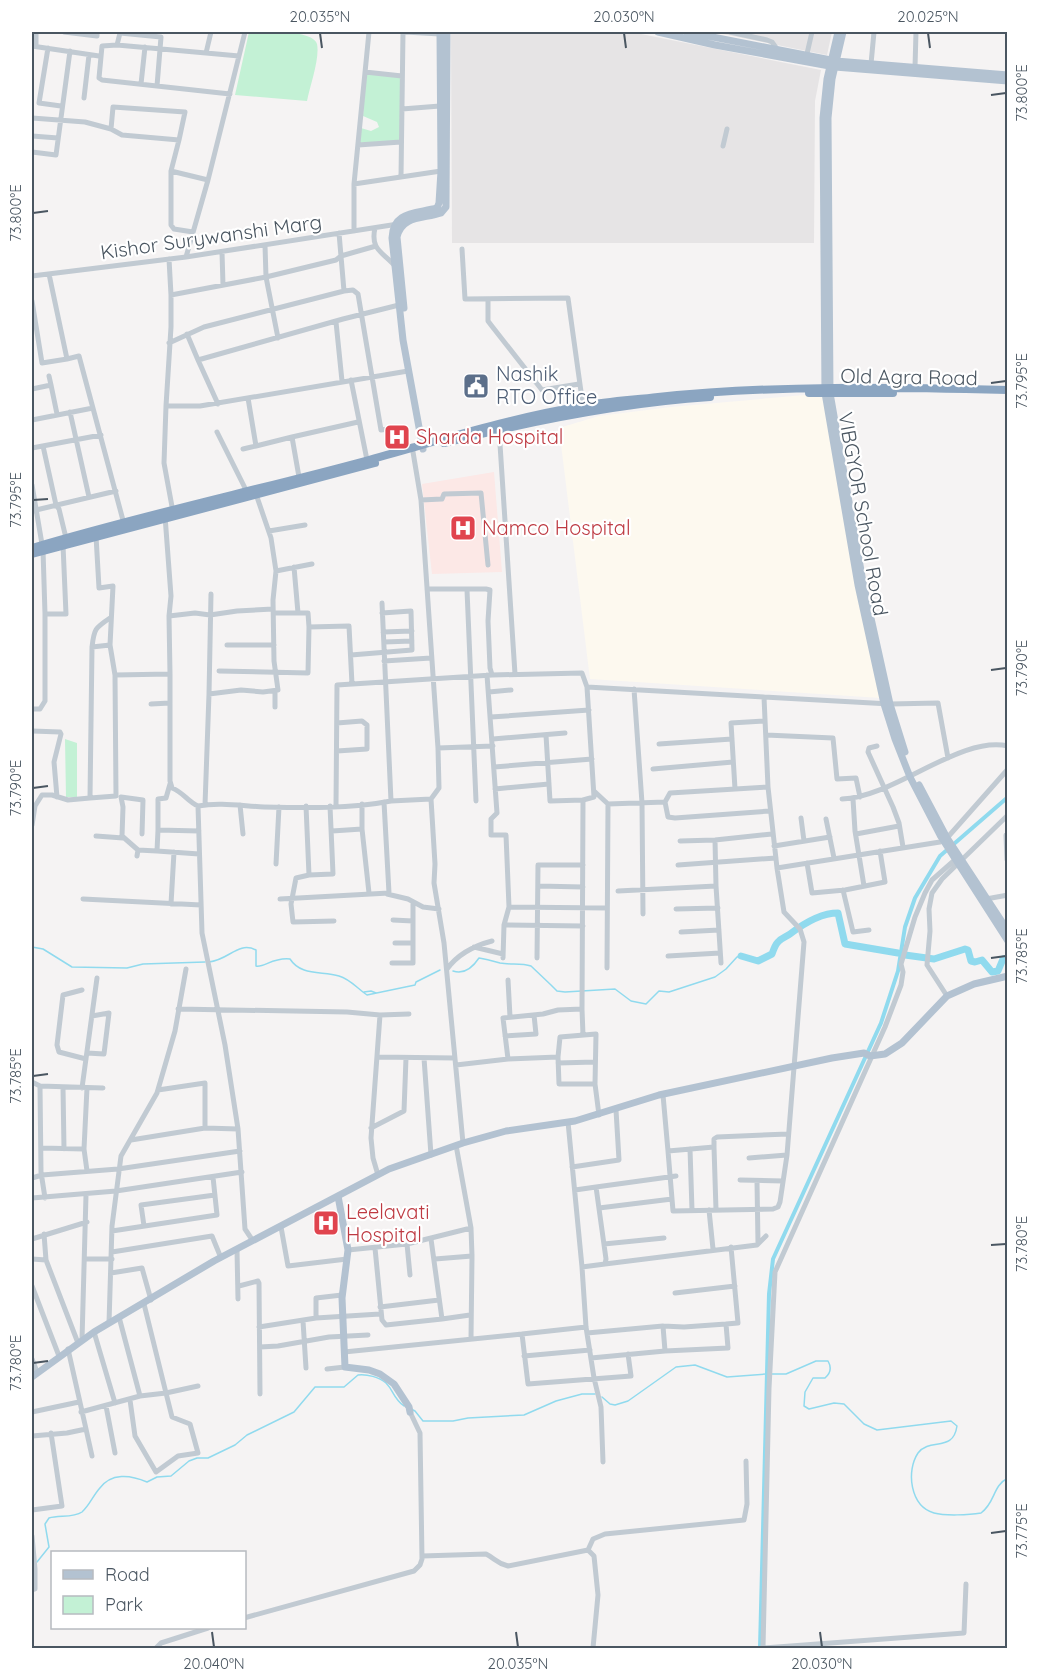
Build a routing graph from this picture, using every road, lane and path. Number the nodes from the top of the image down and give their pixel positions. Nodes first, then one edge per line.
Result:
1 (36, 32) edge
2 (64, 32) edge
3 (97, 32) edge
4 (211, 32) edge
5 (245, 32) edge
6 (369, 32) edge
7 (404, 32) edge
8 (443, 32) edge
9 (658, 32) edge
10 (687, 32) edge
11 (730, 32) edge
12 (768, 32) edge
13 (812, 32) edge
14 (838, 32) edge
15 (843, 32) edge
16 (874, 32) edge
17 (916, 32) edge
18 (767, 40) junction
19 (117, 45) junction
20 (34, 46) edge
21 (145, 47) junction
22 (48, 48) junction
23 (161, 48) junction
24 (70, 51) junction
25 (206, 53) junction
26 (777, 53) junction
27 (88, 55) junction
28 (99, 56) junction
29 (239, 56) junction
30 (806, 59) junction
31 (833, 64) junction
32 (871, 64) junction
33 (915, 68) junction
34 (365, 72) junction
35 (1008, 75) edge
36 (402, 76) junction
37 (1008, 81) edge
38 (141, 84) junction
39 (157, 86) junction
40 (230, 94) junction
41 (84, 98) dead end
42 (61, 106) junction
43 (440, 106) junction
44 (402, 109) junction
45 (32, 118) edge
46 (60, 121) junction
47 (111, 129) junction
48 (728, 129) dead end
49 (32, 136) edge
50 (58, 138) junction
51 (178, 140) junction
52 (401, 142) junction
53 (358, 145) junction
54 (723, 146) dead end
55 (32, 152) edge
56 (171, 171) junction
57 (441, 171) junction
58 (401, 177) junction
59 (208, 180) junction
60 (354, 184) junction
61 (398, 224) junction
62 (375, 228) junction
63 (354, 231) junction
64 (193, 232) junction
65 (339, 233) junction
66 (265, 245) junction
67 (376, 246) junction
68 (462, 249) dead end
69 (222, 252) junction
70 (341, 256) junction
71 (186, 257) junction
72 (169, 259) junction
73 (396, 267) junction
74 (49, 274) junction
75 (32, 276) edge
76 (266, 277) junction
77 (223, 285) junction
78 (344, 291) junction
79 (171, 295) junction
80 (488, 299) junction
81 (32, 301) edge
82 (399, 305) junction
83 (273, 310) junction
84 (363, 314) junction
85 (336, 322) junction
86 (187, 334) junction
87 (278, 338) junction
88 (169, 343) junction
89 (68, 359) junction
90 (198, 360) junction
91 (408, 371) junction
92 (49, 376) dead end
93 (371, 378) junction
94 (351, 380) junction
95 (342, 381) junction
96 (579, 384) junction
97 (51, 385) junction
98 (32, 389) edge
99 (827, 390) junction
100 (1008, 390) edge
101 (1008, 395) edge
102 (248, 398) junction
103 (218, 404) junction
104 (166, 406) junction
105 (583, 406) junction
106 (93, 408) junction
107 (70, 412) junction
108 (57, 414) junction
109 (32, 420) edge
110 (358, 422) junction
111 (395, 428) dead end
112 (499, 429) junction
113 (217, 432) dead end
114 (101, 435) junction
115 (292, 438) junction
116 (76, 440) junction
117 (43, 446) junction
118 (256, 446) junction
119 (424, 446) junction
120 (32, 448) edge
121 (243, 448) dead end
122 (413, 449) junction
123 (386, 457) junction
124 (367, 460) junction
125 (299, 477) junction
126 (32, 485) edge
127 (116, 491) junction
128 (252, 492) junction
129 (89, 497) junction
130 (422, 500) junction
131 (56, 505) junction
132 (34, 510) edge
133 (169, 513) junction
134 (305, 525) dead end
135 (124, 526) junction
136 (269, 531) junction
137 (96, 537) junction
138 (65, 542) junction
139 (32, 548) edge
140 (42, 548) junction
141 (32, 554) edge
142 (312, 564) dead end
143 (488, 565) dead end
144 (294, 567) junction
145 (276, 571) junction
146 (427, 589) junction
147 (466, 590) junction
148 (211, 594) dead end
149 (382, 603) dead end
150 (273, 611) junction
151 (298, 613) junction
152 (382, 613) junction
153 (45, 614) junction
154 (210, 615) junction
155 (169, 616) junction
156 (110, 618) junction
157 (309, 627) junction
158 (412, 631) junction
159 (383, 632) junction
160 (412, 641) junction
161 (384, 642) junction
162 (110, 645) junction
163 (227, 645) dead end
164 (274, 645) junction
165 (92, 647) junction
166 (384, 653) junction
167 (351, 655) junction
168 (431, 658) junction
169 (384, 661) junction
170 (219, 671) dead end
171 (275, 672) junction
172 (170, 674) junction
173 (515, 674) junction
174 (115, 675) junction
175 (490, 675) junction
176 (469, 677) junction
177 (433, 680) junction
178 (385, 682) junction
179 (352, 684) junction
180 (587, 687) junction
181 (634, 689) junction
182 (511, 690) dead end
183 (275, 691) junction
184 (489, 692) junction
185 (209, 694) junction
186 (764, 698) junction
187 (170, 703) junction
188 (151, 704) dead end
189 (887, 704) junction
190 (274, 707) dead end
191 (32, 709) edge
192 (589, 710) junction
193 (491, 717) junction
194 (765, 721) junction
195 (337, 723) junction
196 (32, 731) edge
197 (565, 734) dead end
198 (546, 735) junction
199 (766, 735) junction
200 (732, 739) junction
201 (493, 742) junction
202 (659, 744) dead end
203 (472, 746) junction
204 (877, 746) dead end
205 (1008, 746) edge
206 (438, 748) junction
207 (337, 751) junction
208 (948, 758) junction
209 (592, 759) junction
210 (733, 762) junction
211 (547, 763) junction
212 (494, 767) junction
213 (653, 769) dead end
214 (1008, 769) edge
215 (912, 776) junction
216 (170, 783) junction
217 (549, 784) junction
218 (768, 788) junction
219 (495, 789) junction
220 (735, 789) junction
221 (886, 789) junction
222 (594, 791) junction
223 (119, 796) junction
224 (57, 797) junction
225 (90, 798) junction
226 (856, 798) junction
227 (431, 799) junction
228 (842, 799) dead end
229 (583, 800) junction
230 (391, 801) junction
231 (476, 801) dead end
232 (384, 802) junction
233 (665, 802) junction
234 (642, 803) junction
235 (206, 804) junction
236 (362, 804) junction
237 (608, 804) junction
238 (240, 805) junction
239 (198, 806) junction
240 (306, 806) junction
241 (333, 806) junction
242 (279, 807) junction
243 (770, 811) junction
244 (1008, 815) edge
245 (801, 818) dead end
246 (826, 819) dead end
247 (32, 825) edge
248 (899, 826) junction
249 (362, 829) junction
250 (158, 830) junction
251 (199, 831) junction
252 (332, 831) junction
253 (142, 834) dead end
254 (243, 834) dead end
255 (772, 834) junction
256 (856, 834) junction
257 (1008, 835) edge
258 (96, 836) dead end
259 (830, 837) junction
260 (123, 838) junction
261 (716, 840) junction
262 (680, 841) dead end
263 (804, 841) junction
264 (947, 842) junction
265 (774, 846) junction
266 (903, 847) junction
267 (157, 851) junction
268 (880, 851) junction
269 (174, 852) junction
270 (199, 854) junction
271 (858, 854) junction
272 (776, 858) junction
273 (834, 858) junction
274 (958, 858) junction
275 (1007, 860) edge
276 (807, 863) junction
277 (276, 864) dead end
278 (716, 864) junction
279 (678, 865) dead end
280 (583, 866) junction
281 (777, 868) junction
282 (309, 875) junction
283 (538, 886) junction
284 (716, 886) junction
285 (864, 886) junction
286 (583, 887) junction
287 (642, 890) junction
288 (843, 890) junction
289 (618, 891) dead end
290 (369, 893) junction
291 (387, 894) junction
292 (1008, 895) edge
293 (83, 899) dead end
294 (280, 899) dead end
295 (292, 899) junction
296 (984, 900) junction
297 (413, 902) junction
298 (171, 904) junction
299 (201, 905) junction
300 (509, 907) junction
301 (537, 908) junction
302 (607, 908) junction
303 (718, 908) junction
304 (439, 909) junction
305 (583, 909) junction
306 (676, 909) dead end
307 (643, 914) dead end
308 (393, 920) dead end
309 (334, 921) dead end
310 (413, 921) junction
311 (504, 924) junction
312 (537, 925) junction
313 (583, 926) junction
314 (719, 930) junction
315 (869, 930) dead end
316 (681, 932) dead end
317 (1008, 932) edge
318 (492, 941) dead end
319 (1008, 941) edge
320 (395, 943) dead end
321 (413, 943) junction
322 (474, 947) junction
323 (720, 953) junction
324 (668, 956) dead end
325 (537, 958) dead end
326 (392, 963) dead end
327 (721, 963) dead end
328 (607, 968) dead end
329 (186, 969) dead end
330 (447, 969) junction
331 (1008, 976) edge
332 (98, 978) dead end
333 (508, 980) dead end
334 (82, 990) dead end
335 (947, 996) junction
336 (178, 1009) junction
337 (582, 1009) junction
338 (218, 1011) junction
339 (409, 1014) dead end
340 (381, 1015) junction
341 (534, 1015) junction
342 (92, 1016) junction
343 (510, 1017) junction
344 (583, 1035) junction
345 (505, 1036) junction
346 (869, 1055) junction
347 (87, 1056) junction
348 (377, 1057) junction
349 (406, 1058) junction
350 (424, 1058) junction
351 (455, 1058) junction
352 (508, 1059) junction
353 (558, 1060) junction
354 (595, 1062) junction
355 (456, 1065) junction
356 (794, 1066) junction
357 (32, 1082) edge
358 (595, 1084) junction
359 (40, 1086) junction
360 (63, 1087) junction
361 (85, 1088) junction
362 (103, 1088) dead end
363 (158, 1090) junction
364 (663, 1095) junction
365 (32, 1097) edge
366 (40, 1097) junction
367 (616, 1110) junction
368 (599, 1115) junction
369 (32, 1118) edge
370 (40, 1118) junction
371 (568, 1122) junction
372 (205, 1128) junction
373 (371, 1128) junction
374 (238, 1129) junction
375 (788, 1134) junction
376 (131, 1140) junction
377 (460, 1144) junction
378 (714, 1147) junction
379 (41, 1148) junction
380 (64, 1149) junction
381 (84, 1149) junction
382 (690, 1149) junction
383 (240, 1151) junction
384 (668, 1151) junction
385 (431, 1155) junction
386 (787, 1155) junction
387 (749, 1158) dead end
388 (572, 1167) junction
389 (118, 1169) junction
390 (87, 1171) junction
391 (242, 1172) junction
392 (42, 1175) junction
393 (378, 1175) junction
394 (213, 1177) junction
395 (674, 1177) junction
396 (32, 1178) edge
397 (740, 1180) dead end
398 (783, 1181) junction
399 (757, 1182) junction
400 (596, 1187) junction
401 (575, 1190) junction
402 (116, 1191) junction
403 (86, 1195) junction
404 (215, 1195) junction
405 (338, 1196) junction
406 (32, 1198) edge
407 (45, 1198) junction
408 (672, 1200) junction
409 (599, 1208) junction
410 (758, 1209) junction
411 (692, 1210) junction
412 (713, 1210) junction
413 (87, 1222) junction
414 (144, 1226) junction
415 (281, 1227) junction
416 (471, 1228) junction
417 (112, 1231) junction
418 (44, 1234) junction
419 (766, 1236) dead end
420 (664, 1238) dead end
421 (32, 1239) edge
422 (431, 1239) junction
423 (253, 1241) junction
424 (758, 1243) junction
425 (407, 1244) junction
426 (604, 1244) junction
427 (731, 1247) junction
428 (375, 1248) junction
429 (713, 1249) junction
430 (237, 1250) junction
431 (348, 1250) junction
432 (112, 1256) junction
433 (472, 1256) junction
434 (221, 1258) junction
435 (32, 1259) edge
436 (85, 1259) junction
437 (347, 1259) junction
438 (435, 1259) junction
439 (46, 1260) junction
440 (605, 1264) junction
441 (582, 1267) junction
442 (111, 1273) junction
443 (410, 1275) dead end
444 (32, 1286) edge
445 (238, 1286) junction
446 (735, 1286) junction
447 (675, 1293) dead end
448 (342, 1295) junction
449 (238, 1299) dead end
450 (151, 1300) junction
451 (439, 1300) junction
452 (144, 1304) junction
453 (380, 1311) junction
454 (470, 1315) junction
455 (119, 1317) junction
456 (316, 1317) junction
457 (343, 1317) junction
458 (442, 1319) junction
459 (303, 1321) junction
460 (109, 1323) junction
461 (726, 1324) junction
462 (663, 1326) junction
463 (259, 1327) junction
464 (586, 1330) junction
465 (94, 1332) junction
466 (522, 1334) junction
467 (368, 1335) dead end
468 (344, 1337) junction
469 (471, 1339) junction
470 (80, 1341) junction
471 (304, 1342) junction
472 (260, 1347) junction
473 (68, 1349) junction
474 (590, 1350) junction
475 (665, 1350) junction
476 (345, 1352) junction
477 (628, 1354) junction
478 (58, 1356) junction
479 (524, 1356) junction
480 (591, 1358) junction
481 (32, 1359) edge
482 (345, 1367) junction
483 (306, 1368) dead end
484 (327, 1369) dead end
485 (34, 1374) edge
486 (594, 1378) junction
487 (198, 1386) dead end
488 (166, 1393) junction
489 (260, 1394) dead end
490 (140, 1396) junction
491 (130, 1400) junction
492 (80, 1401) junction
493 (116, 1403) junction
494 (106, 1406) junction
495 (409, 1409) joint
496 (32, 1412) edge
497 (81, 1412) junction
498 (86, 1429) junction
499 (51, 1433) junction
500 (32, 1436) edge
501 (115, 1453) dead end
502 (92, 1456) dead end
503 (746, 1461) dead end
504 (603, 1462) dead end
505 (32, 1510) edge
506 (32, 1536) edge
507 (588, 1550) junction
508 (422, 1556) junction
509 (966, 1584) dead end
510 (32, 1590) edge
511 (246, 1617) edge
512 (205, 1629) edge
513 (156, 1648) edge
514 (593, 1648) edge
515 (764, 1648) edge

1 - 20 street
2 - 3 street
4 - 25 street
5 - 29 street
6 - 34 street
7 - 8 street
7 - 36 street
8 - 43 main road
8 - 61 main road
9 - 26 main road
10 - 26 main road
11 - 18 street
12 - 18 street
13 - 30 street
14 - 31 main road
15 - 31 main road
16 - 32 street
17 - 33 street
18 - 26 street
19 - 21 street
19 - 23 street
19 - 28 street
20 - 22 street
21 - 23 street
21 - 38 street
22 - 24 street
22 - 42 street
23 - 25 street
23 - 39 street
24 - 27 street
24 - 42 street
25 - 29 street
26 - 30 main road
27 - 28 street
27 - 41 street
28 - 38 street
29 - 40 street
30 - 31 main road
31 - 32 main road
31 - 37 main road
31 - 99 main road, VIBGYOR School Road
32 - 33 main road
33 - 35 main road
34 - 36 street
34 - 53 street
36 - 44 street
38 - 39 street
39 - 40 street
40 - 59 street
42 - 46 street
43 - 44 street
43 - 57 main road
44 - 52 street
45 - 46 street
46 - 47 street
46 - 50 street
47 - 51 street
47 - 51 street
48 - 54 street
49 - 50 street
50 - 55 street
51 - 56 street
52 - 53 street
52 - 58 street
53 - 60 street
56 - 59 street
56 - 64 street
57 - 58 street
57 - 61 main road
58 - 60 street
59 - 64 street
60 - 63 street
61 - 62 street, Kishor Surywanshi Marg
61 - 73 main road
61 - 119 main road
62 - 63 street, Kishor Surywanshi Marg
62 - 67 street
63 - 65 street, Kishor Surywanshi Marg
64 - 71 street
65 - 66 street, Kishor Surywanshi Marg
65 - 70 street
66 - 69 street, Kishor Surywanshi Marg
66 - 76 street
67 - 70 street
67 - 73 street
68 - 80 street
69 - 71 street, Kishor Surywanshi Marg
69 - 77 street
70 - 76 street
70 - 78 street
71 - 72 street, Kishor Surywanshi Marg
72 - 74 street, Kishor Surywanshi Marg
72 - 79 street
73 - 82 main road
74 - 75 street, Kishor Surywanshi Marg
74 - 89 street
76 - 77 street
76 - 83 street
77 - 79 street
78 - 83 street
78 - 84 street
79 - 88 street
80 - 96 street
80 - 96 street
81 - 89 street
82 - 84 street
82 - 91 main road
83 - 86 street
83 - 87 street
84 - 85 street
84 - 93 street
85 - 87 street
85 - 95 street
86 - 88 street
86 - 90 street
87 - 90 street
88 - 104 street
89 - 106 street
90 - 103 street
91 - 93 street
91 - 119 main road
92 - 97 street
93 - 94 street
93 - 111 street
94 - 95 street
94 - 110 street
95 - 102 street
96 - 105 street
97 - 98 street
97 - 108 street
99 - 100 highway
99 - 101 highway, Old Agra Road
99 - 105 highway
99 - 112 highway, Old Agra Road
99 - 189 main road, VIBGYOR School Road
102 - 103 street
102 - 118 street
103 - 104 street
104 - 133 street
105 - 119 highway
106 - 107 street
106 - 114 street
107 - 108 street
107 - 116 street
108 - 109 street
110 - 115 street
110 - 124 street
112 - 119 highway, Old Agra Road
112 - 173 street
113 - 128 street
114 - 116 street
114 - 127 street
115 - 118 street
115 - 125 street
116 - 117 street
116 - 129 street
117 - 120 street
117 - 131 street
118 - 121 street
119 - 122 highway
122 - 123 highway
122 - 130 street
123 - 124 highway
123 - 128 highway
124 - 125 highway
125 - 128 highway
126 - 132 street
127 - 129 street
127 - 135 street
128 - 133 highway
128 - 136 street
129 - 131 street
130 - 143 street
130 - 146 street
131 - 132 street
131 - 138 street
132 - 140 street
133 - 135 highway
133 - 155 street
134 - 136 street
135 - 137 highway
135 - 138 highway
136 - 145 street
137 - 138 highway
137 - 156 street
138 - 140 highway
138 - 153 street
139 - 140 highway
140 - 141 highway
140 - 153 street
142 - 144 street
144 - 145 street
144 - 151 street
145 - 150 street
146 - 147 street
146 - 168 street
147 - 175 street
147 - 176 street
148 - 154 street
149 - 152 street
150 - 151 street
150 - 154 street
150 - 164 street
151 - 157 street
152 - 158 street
152 - 159 street
153 - 191 street
154 - 155 street
154 - 185 street
155 - 172 street
156 - 162 street
156 - 165 street
157 - 167 street
157 - 171 street
158 - 159 street
158 - 160 street
159 - 161 street
160 - 161 street
160 - 166 street
161 - 166 street
162 - 165 street
162 - 174 street
163 - 164 street
164 - 171 street
165 - 225 street
166 - 167 street
166 - 169 street
167 - 179 street
168 - 169 street
168 - 177 street
169 - 178 street
170 - 171 street
171 - 183 street
172 - 174 street
172 - 187 street
173 - 175 street
173 - 180 street
174 - 223 street
175 - 176 street
175 - 184 street
176 - 177 street
176 - 203 street
177 - 178 street
177 - 206 street
178 - 179 street
178 - 230 street
179 - 195 street
180 - 181 street
180 - 192 street
181 - 186 street
181 - 234 street
182 - 184 street
183 - 185 street
183 - 190 street
184 - 193 street
185 - 235 street
186 - 189 street
186 - 194 street
187 - 188 street
187 - 216 street
189 - 208 street
189 - 215 main road, VIBGYOR School Road
192 - 193 street
192 - 209 street
193 - 201 street
194 - 199 street
194 - 200 street
195 - 207 street
195 - 207 street
196 - 224 street
197 - 198 street
198 - 201 street
198 - 211 street
199 - 218 street
199 - 226 street
200 - 202 street
200 - 210 street
201 - 203 street
201 - 212 street
203 - 206 street
203 - 231 street
204 - 221 street
205 - 208 street
206 - 227 street
207 - 241 street
208 - 215 street
209 - 211 street
209 - 222 street
210 - 213 street
210 - 220 street
211 - 212 street
211 - 217 street
212 - 219 street
214 - 264 street
215 - 221 street
215 - 264 main road, VIBGYOR School Road
216 - 239 street
216 - 250 street
217 - 219 street
217 - 229 street
218 - 220 street
218 - 243 street
219 - 300 street
220 - 233 street
221 - 226 street
221 - 248 street
222 - 229 street
222 - 237 street
223 - 225 street
223 - 253 street
223 - 260 street
224 - 225 street
224 - 247 street
226 - 228 street
226 - 256 street
227 - 230 street
227 - 304 street
229 - 280 street
230 - 232 street
232 - 236 street
232 - 291 street
233 - 234 street
233 - 243 street
234 - 237 street
234 - 287 street
235 - 238 street
235 - 239 street
236 - 241 street
236 - 249 street
237 - 302 street
238 - 242 street
238 - 254 street
239 - 251 street
240 - 241 street
240 - 242 street
240 - 282 street
241 - 252 street
242 - 277 street
243 - 255 street
244 - 274 street
245 - 263 street
246 - 259 street
248 - 256 street
248 - 266 street
249 - 252 street
249 - 290 street
250 - 251 street
250 - 267 street
251 - 270 street
252 - 282 street
255 - 261 street
255 - 265 street
256 - 271 street
257 - 275 street
258 - 260 street
259 - 263 street
259 - 273 street
260 - 267 street
261 - 262 street
261 - 278 street
263 - 265 street
264 - 266 street
264 - 274 main road, VIBGYOR School Road
265 - 272 street
266 - 268 street
267 - 269 street
268 - 271 street
268 - 285 street
269 - 270 street
269 - 298 street
270 - 299 street
271 - 273 street
271 - 285 street
272 - 278 street
272 - 281 street
273 - 276 street
274 - 296 main road, VIBGYOR School Road
274 - 335 street
274 - 346 street
276 - 281 street
276 - 288 street
278 - 279 street
278 - 284 street
280 - 283 street
280 - 286 street
281 - 356 street
282 - 295 street
283 - 286 street
283 - 301 street
284 - 287 street
284 - 303 street
285 - 288 street
286 - 305 street
287 - 289 street
287 - 307 street
288 - 315 street
290 - 291 street
290 - 295 street
291 - 297 street
292 - 296 street
293 - 298 street
294 - 295 street
295 - 309 street
296 - 317 main road, VIBGYOR School Road
296 - 319 main road, VIBGYOR School Road
297 - 304 street
297 - 310 street
298 - 299 street
299 - 338 street
300 - 301 street
300 - 311 street
301 - 305 street
301 - 312 street
302 - 305 street
302 - 328 street
303 - 306 street
303 - 314 street
304 - 330 street
305 - 313 street
308 - 310 street
310 - 321 street
311 - 312 street
311 - 322 street
312 - 313 street
312 - 325 street
313 - 337 street
314 - 316 street
314 - 323 street
318 - 322 street
320 - 321 street
321 - 326 street
322 - 330 street
323 - 324 street
323 - 327 street
329 - 336 street
330 - 351 street
331 - 335 main road
332 - 342 street
333 - 343 street
334 - 347 street
335 - 346 main road
336 - 338 street
336 - 363 street
337 - 341 street
337 - 344 street
338 - 340 street
338 - 374 street
339 - 340 street
340 - 348 street
341 - 343 street
341 - 345 street
342 - 347 street
342 - 347 street
343 - 345 street
344 - 353 street
344 - 354 street
345 - 352 street
346 - 356 main road
346 - 515 street
347 - 361 street
348 - 349 street
348 - 373 street
349 - 350 street
349 - 373 street
350 - 351 street
350 - 385 street
351 - 355 street
352 - 353 street
352 - 355 street
353 - 354 street
353 - 358 street
354 - 358 street
355 - 377 street
356 - 364 main road
356 - 375 street
357 - 359 street
358 - 368 street
359 - 360 street
359 - 366 street
360 - 361 street
360 - 380 street
361 - 362 street
361 - 381 street
363 - 372 street
363 - 376 street
364 - 367 main road
364 - 384 street
365 - 366 street
366 - 370 street
367 - 368 main road
367 - 388 street
368 - 371 main road
369 - 370 street
370 - 379 street
371 - 377 main road
371 - 388 street
372 - 374 street
372 - 376 street
373 - 393 street
374 - 383 street
375 - 378 street
375 - 386 street
376 - 389 street
377 - 385 main road
377 - 416 street
378 - 382 street
378 - 412 street
379 - 380 street
379 - 392 street
380 - 381 street
381 - 390 street
382 - 384 street
382 - 411 street
383 - 389 street
383 - 391 street
384 - 395 street
385 - 393 main road
386 - 387 street
386 - 398 street
388 - 401 street
389 - 390 street
389 - 402 street
390 - 392 street
391 - 394 street
391 - 423 street
392 - 396 street
392 - 407 street
393 - 405 main road
394 - 402 street
394 - 404 street
395 - 400 street
395 - 408 street
397 - 399 street
398 - 399 street
398 - 410 street
399 - 410 street
400 - 401 street
400 - 409 street
401 - 441 street
402 - 403 street
402 - 417 street
403 - 407 street
403 - 413 street
404 - 414 street
404 - 414 street
405 - 415 main road
405 - 431 main road
406 - 407 street
408 - 409 street
408 - 411 street
409 - 426 street
410 - 412 street
410 - 424 street
411 - 412 street
412 - 429 street
413 - 418 street
413 - 436 street
414 - 417 street
415 - 423 main road
415 - 437 street
416 - 422 street
416 - 433 street
417 - 432 street
418 - 421 street
418 - 439 street
419 - 424 street
420 - 426 street
422 - 425 street
422 - 438 street
423 - 430 main road
424 - 427 street
425 - 428 street
425 - 443 street
426 - 440 street
427 - 429 street
427 - 446 street
428 - 431 street
428 - 453 street
429 - 440 street
430 - 434 main road
430 - 445 street
431 - 437 main road
432 - 434 street
432 - 436 street
432 - 442 street
433 - 438 street
433 - 454 street
434 - 450 main road
435 - 439 street
436 - 470 street
437 - 448 main road
438 - 451 street
439 - 470 street
440 - 441 street
441 - 464 street
442 - 450 street
442 - 460 street
444 - 478 street
445 - 449 street
445 - 463 street
446 - 447 street
446 - 461 street
448 - 456 street
448 - 457 main road
450 - 452 main road
451 - 453 street
451 - 458 street
452 - 455 main road
452 - 488 street
453 - 457 street
453 - 458 street
454 - 458 street
454 - 469 street
455 - 460 main road
455 - 490 street
456 - 457 street
456 - 459 street
457 - 468 main road
459 - 463 street
459 - 471 street
460 - 465 main road
461 - 462 street
461 - 475 street
462 - 464 street
462 - 475 street
463 - 472 street
464 - 466 street
464 - 474 street
465 - 470 main road
465 - 493 street
466 - 469 street
466 - 479 street
467 - 468 street
468 - 471 street
468 - 476 main road
469 - 476 street
470 - 473 main road
471 - 472 street
471 - 483 street
472 - 489 street
473 - 478 main road
473 - 492 street
474 - 479 street
474 - 480 street
475 - 477 street
476 - 482 main road
477 - 480 street
477 - 486 street
478 - 485 main road
479 - 486 street
480 - 486 street
481 - 485 street
482 - 484 street
482 - 495 main road
486 - 504 street
487 - 488 street
488 - 490 street
488 - 491 street
490 - 491 street
491 - 493 street
492 - 496 street
492 - 497 street
493 - 494 street
494 - 497 street
494 - 501 street
495 - 508 street
497 - 498 street
498 - 499 street
498 - 502 street
499 - 500 street
499 - 505 street
503 - 507 street
506 - 510 street
507 - 508 street
507 - 514 street
508 - 511 street
509 - 515 street
512 - 513 street

